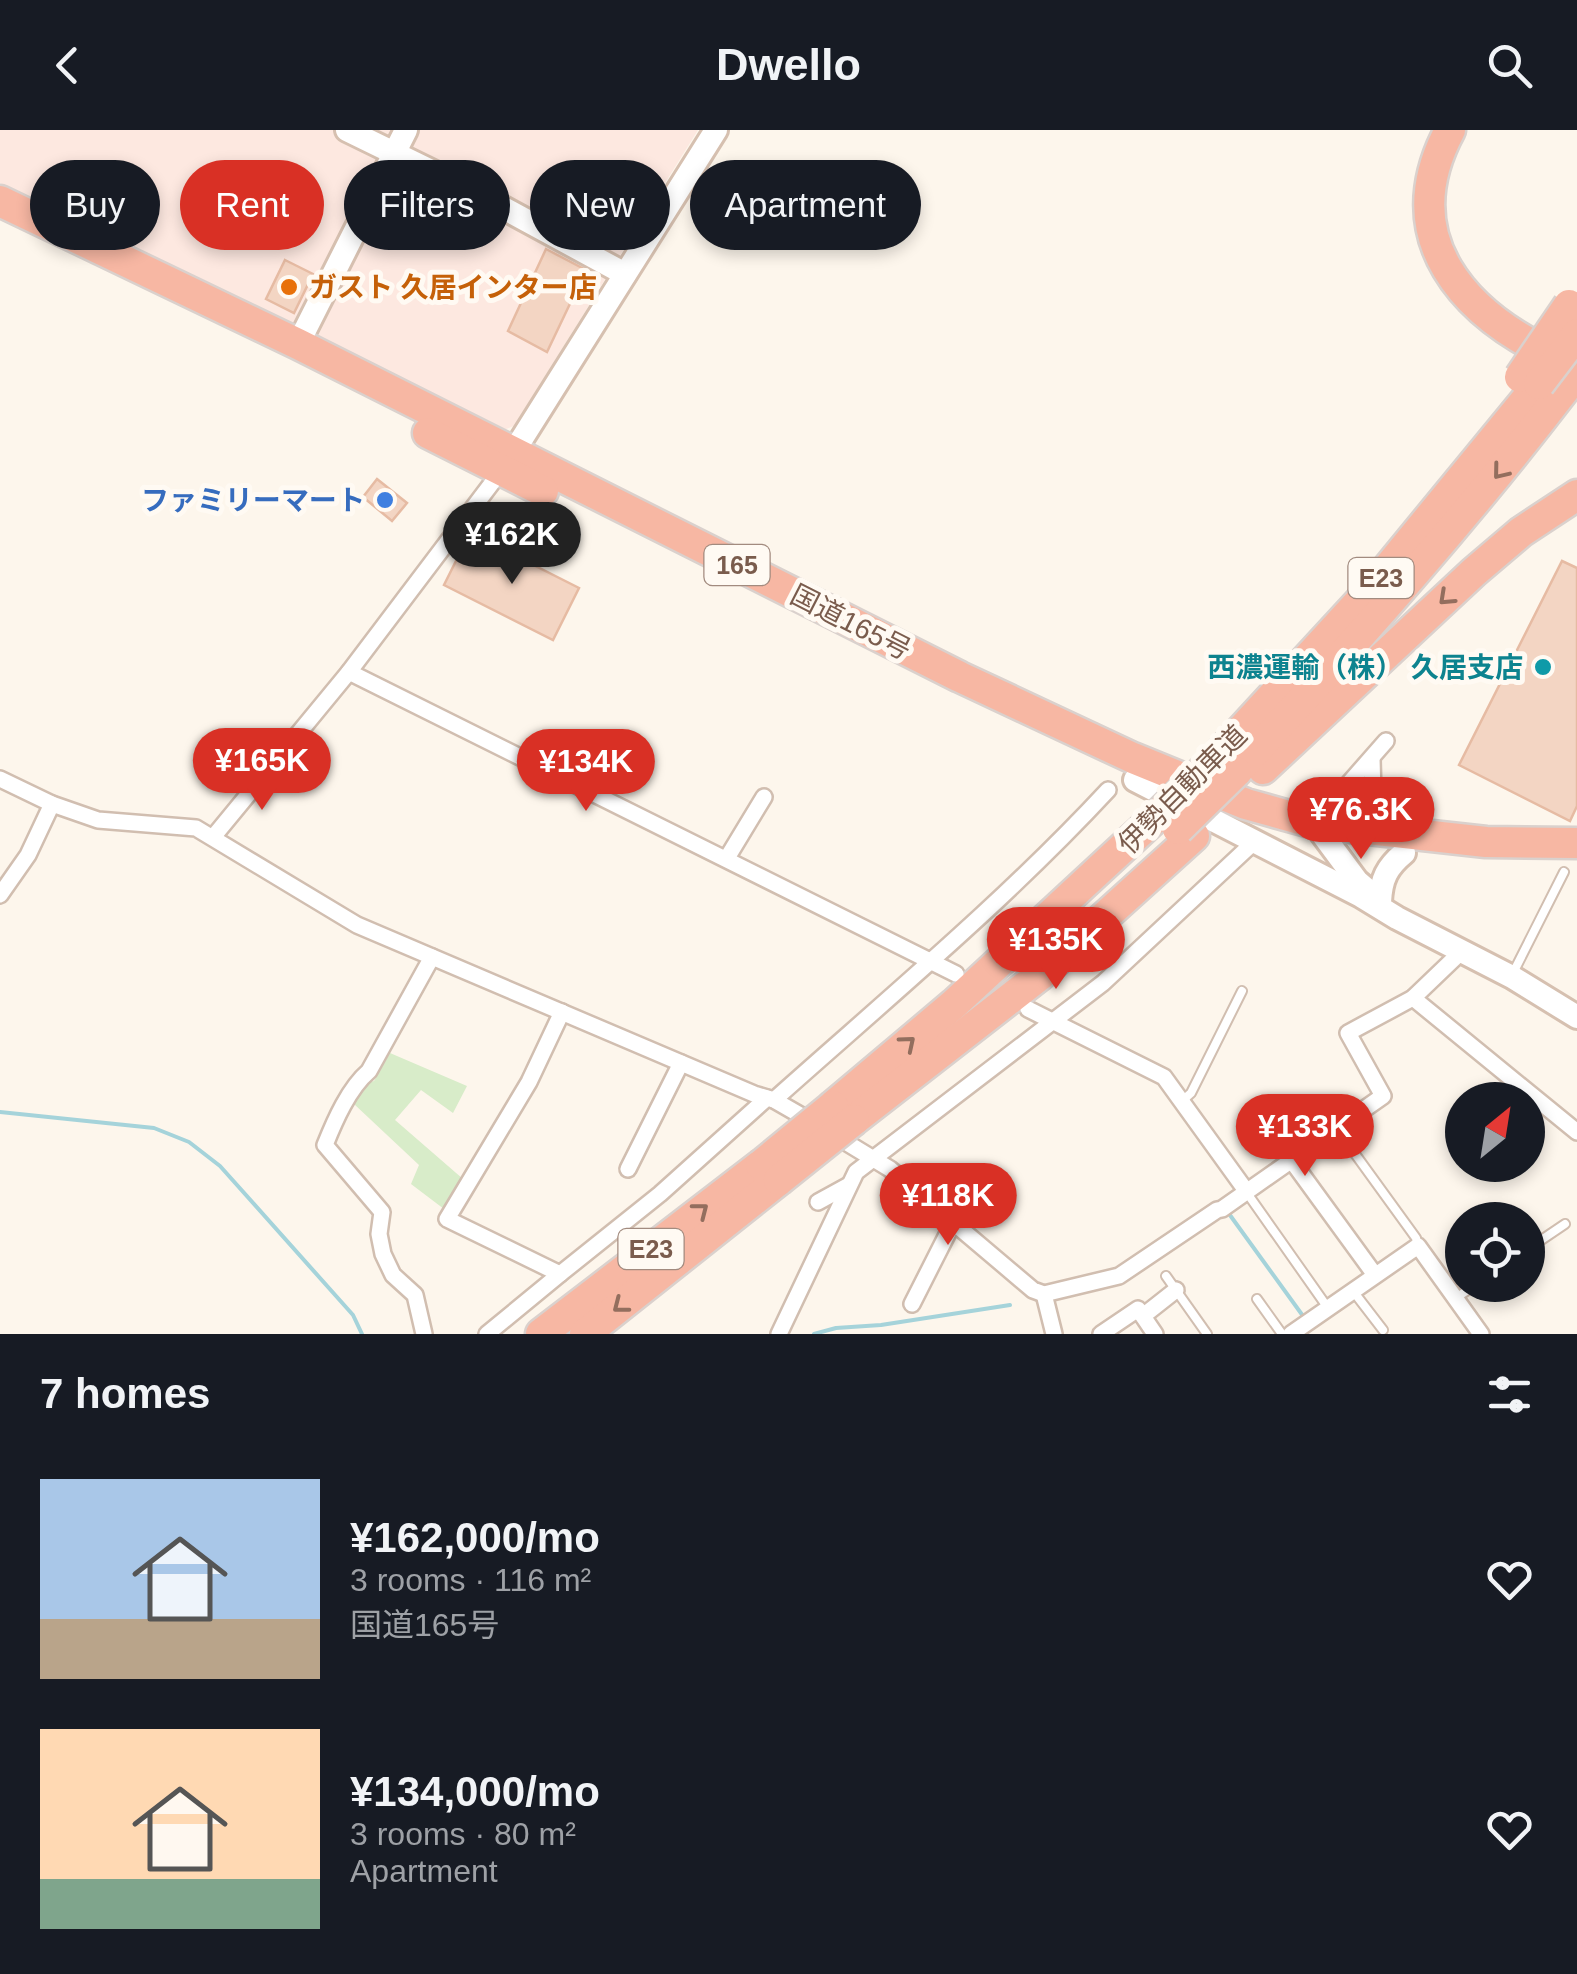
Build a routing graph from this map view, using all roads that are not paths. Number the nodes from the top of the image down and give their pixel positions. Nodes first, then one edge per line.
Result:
1 (347, 130) edge
2 (406, 130) edge
3 (716, 130) edge
4 (1450, 130) edge
5 (1470, 130) edge
6 (394, 154) junction
7 (0, 201) edge
8 (0, 220) edge
9 (624, 274) junction
10 (1574, 310) edge
11 (298, 344) junction
12 (1577, 350) edge
13 (1555, 379) edge
14 (507, 462) junction
15 (1577, 495) edge
16 (349, 672) junction
17 (1386, 742) dead end
18 (1372, 759) junction
19 (1232, 772) junction
20 (0, 779) edge
21 (1121, 785) junction
22 (764, 797) dead end
23 (52, 804) junction
24 (1320, 835) junction
25 (214, 836) junction
26 (1397, 842) junction
27 (1253, 843) junction
28 (1577, 843) edge
29 (727, 858) junction
30 (1571, 868) edge
31 (0, 895) edge
32 (1371, 899) junction
33 (1462, 952) junction
34 (432, 958) junction
35 (929, 962) junction
36 (956, 974) dead end
37 (1512, 976) junction
38 (1242, 991) dead end
39 (1413, 998) junction
40 (1028, 1009) dead end
41 (562, 1012) junction
42 (1577, 1018) edge
43 (1054, 1022) junction
44 (681, 1063) junction
45 (771, 1099) junction
46 (1182, 1101) junction
47 (1337, 1129) junction
48 (1577, 1132) edge
49 (873, 1159) junction
50 (1292, 1161) junction
51 (628, 1168) dead end
52 (770, 1172) junction
53 (850, 1184) junction
54 (1246, 1192) junction
55 (818, 1202) dead end
56 (953, 1222) junction
57 (1565, 1224) dead end
58 (1545, 1238) edge
59 (1418, 1246) junction
60 (560, 1274) junction
61 (1376, 1275) junction
62 (1171, 1283) joint
63 (1445, 1283) edge
64 (1353, 1290) junction
65 (1044, 1294) junction
66 (1257, 1299) dead end
67 (1458, 1302) edge
68 (912, 1304) dead end
69 (1328, 1308) junction
70 (1142, 1316) junction
71 (1383, 1330) dead end
72 (1474, 1332) edge
73 (424, 1334) edge
74 (487, 1334) edge
75 (541, 1334) edge
76 (585, 1334) edge
77 (778, 1334) edge
78 (1054, 1334) edge
79 (1102, 1334) edge
80 (1155, 1334) edge
81 (1207, 1334) edge
82 (1282, 1334) edge
83 (1291, 1334) edge

1 - 6 street
2 - 6 street
3 - 9 street
4 - 13 highway
5 - 12 highway
6 - 9 street
6 - 11 street
7 - 11 highway, 国道165号 / 165
8 - 14 highway, 国道165号 / 165
9 - 14 street
10 - 13 highway, 伊勢自動車道, bridge
11 - 14 highway, 国道165号 / 165
13 - 19 highway, 伊勢自動車道 / E23
13 -> 19 highway, 伊勢自動車道 / E23
14 - 16 street
14 - 21 highway, 国道165号 / 165
14 - 24 highway, 国道165号 / 165
15 -> 19 highway
16 - 25 street
16 - 29 street
17 - 18 street
18 - 24 street
18 - 26 street
19 - 52 highway, 伊勢自動車道 / E23, bridge
20 - 23 street
21 - 24 highway, 国道165号 / 165
21 - 27 street
21 - 35 street
22 - 29 street
23 - 25 street
23 - 31 street
24 - 26 highway, 国道165号 / 165
24 - 32 street
25 - 34 street
26 - 28 highway, 国道165号 / 165
26 - 30 highway, 国道165号 / 165
26 - 32 street
27 - 32 street
27 - 43 street
29 - 35 street
30 - 37 lane
32 - 33 street
33 - 37 street
33 - 39 street
34 - 41 street
34 - 73 street
35 - 36 street
35 - 45 street
37 - 42 street
38 - 46 lane
39 - 47 street
39 - 48 street
40 - 43 street
41 - 44 street
41 - 60 street
43 - 46 street
43 - 49 street
44 - 45 street
44 - 51 street
45 - 49 street
45 - 60 street
46 - 54 street
47 - 50 street
47 - 59 lane
49 - 53 street
49 - 56 street
50 - 54 street
50 - 61 street
75 -> 52 highway, 伊勢自動車道 / E23
52 -> 76 highway, 伊勢自動車道 / E23
53 - 55 street
53 - 77 street
54 - 65 street
54 - 69 lane
56 - 65 street
56 - 68 street
57 - 58 lane
59 - 61 street
59 - 63 street
60 - 74 street
61 - 64 street
62 - 70 street
62 - 81 lane
64 - 69 street
64 - 71 lane
65 - 78 street
66 - 82 lane
67 - 72 street
69 - 83 street
70 - 79 street
70 - 80 street

